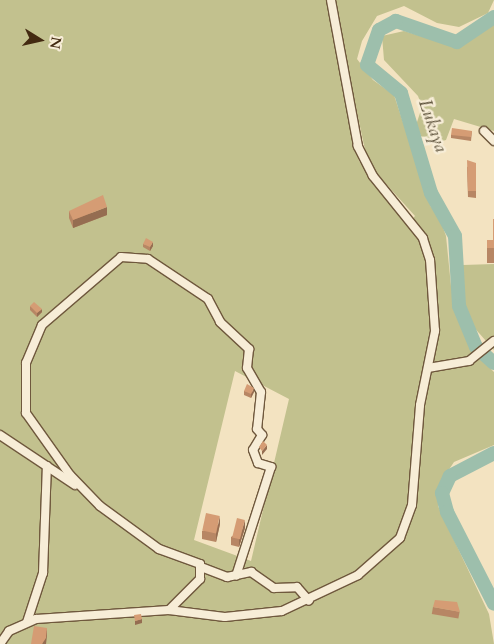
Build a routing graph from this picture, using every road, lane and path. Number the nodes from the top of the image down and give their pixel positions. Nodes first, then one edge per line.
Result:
1 (331, 0) edge
2 (484, 131) dead end
3 (494, 141) edge
4 (494, 340) edge
5 (428, 368) junction
6 (0, 435) edge
7 (47, 466) junction
8 (83, 490) junction
9 (201, 567) junction
10 (236, 576) junction
11 (310, 601) junction
12 (169, 610) junction
13 (26, 622) junction
14 (0, 644) edge

1 - 5 street
2 - 3 street
4 - 5 street
5 - 11 street
6 - 7 street
7 - 8 street
7 - 13 street
8 - 9 street
8 - 10 street
9 - 10 street
9 - 12 street
10 - 11 street
11 - 12 street
12 - 13 street
13 - 14 street

